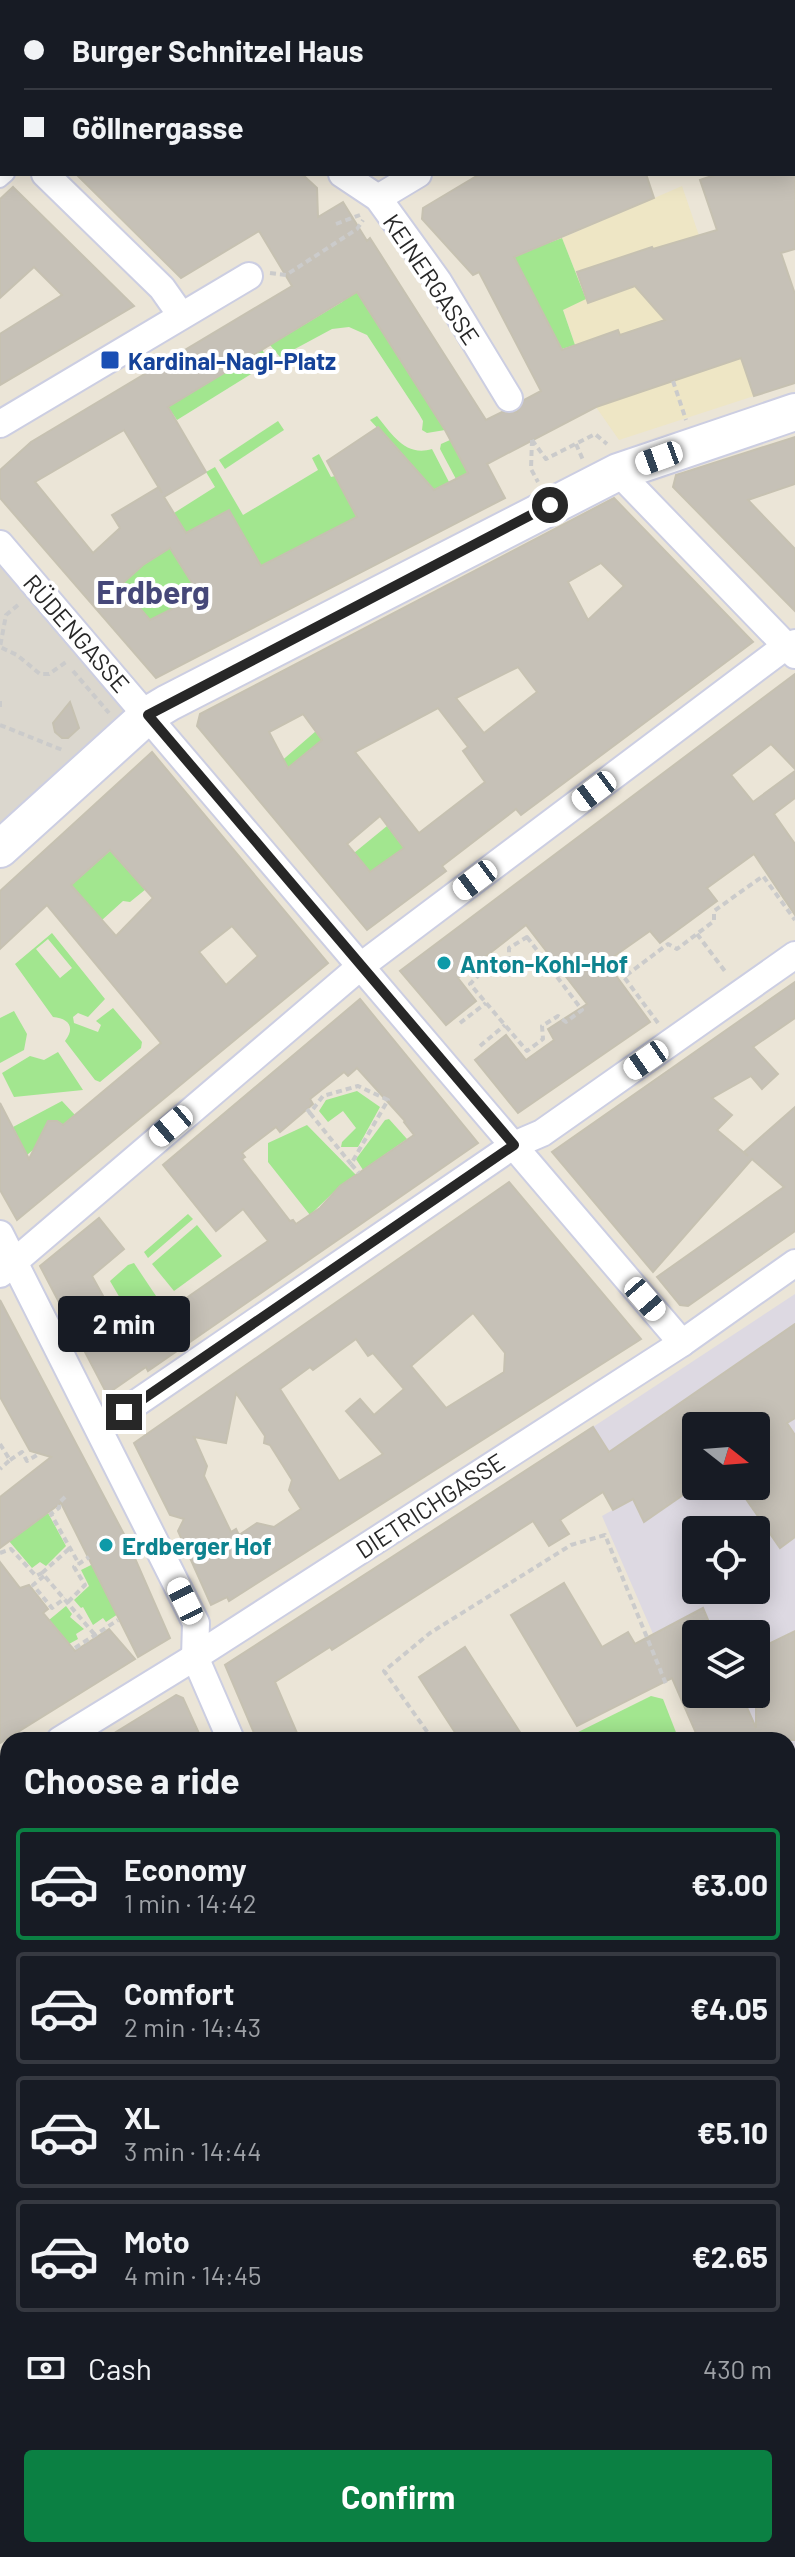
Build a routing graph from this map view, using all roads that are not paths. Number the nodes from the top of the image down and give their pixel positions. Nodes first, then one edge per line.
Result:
1 (47, 176) edge
2 (344, 176) edge
3 (415, 176) edge
4 (373, 205) junction
5 (249, 276) road end
6 (181, 315) junction
7 (509, 398) dead end
8 (795, 412) edge
9 (0, 424) edge
10 (618, 463) junction
11 (0, 544) edge
12 (792, 648) edge
13 (148, 715) junction
14 (0, 849) edge
15 (795, 955) edge
16 (361, 966) junction
17 (514, 1145) junction
18 (0, 1234) edge
19 (795, 1263) edge
20 (7, 1266) edge
21 (682, 1343) junction
22 (100, 1428) junction
23 (195, 1657) junction
24 (73, 1732) edge
25 (228, 1732) edge

1 - 6 street
2 - 4 street, KEINERGASSE
3 - 4 street
4 - 7 street, KEINERGASSE
5 - 6 street
6 - 9 street
8 - 10 street
10 - 12 street
10 - 13 street
11 - 13 street, RÜDENGASSE
12 - 16 street
13 - 14 street
13 - 16 street, RÜDENGASSE
15 - 17 street
16 - 17 street, RÜDENGASSE
16 - 20 street
17 - 21 street, RÜDENGASSE
17 - 22 street
18 - 20 street
19 - 21 street, DIETRICHGASSE
20 - 22 street
21 - 23 street, DIETRICHGASSE
22 - 23 street
23 - 24 street, DIETRICHGASSE
23 - 25 street

